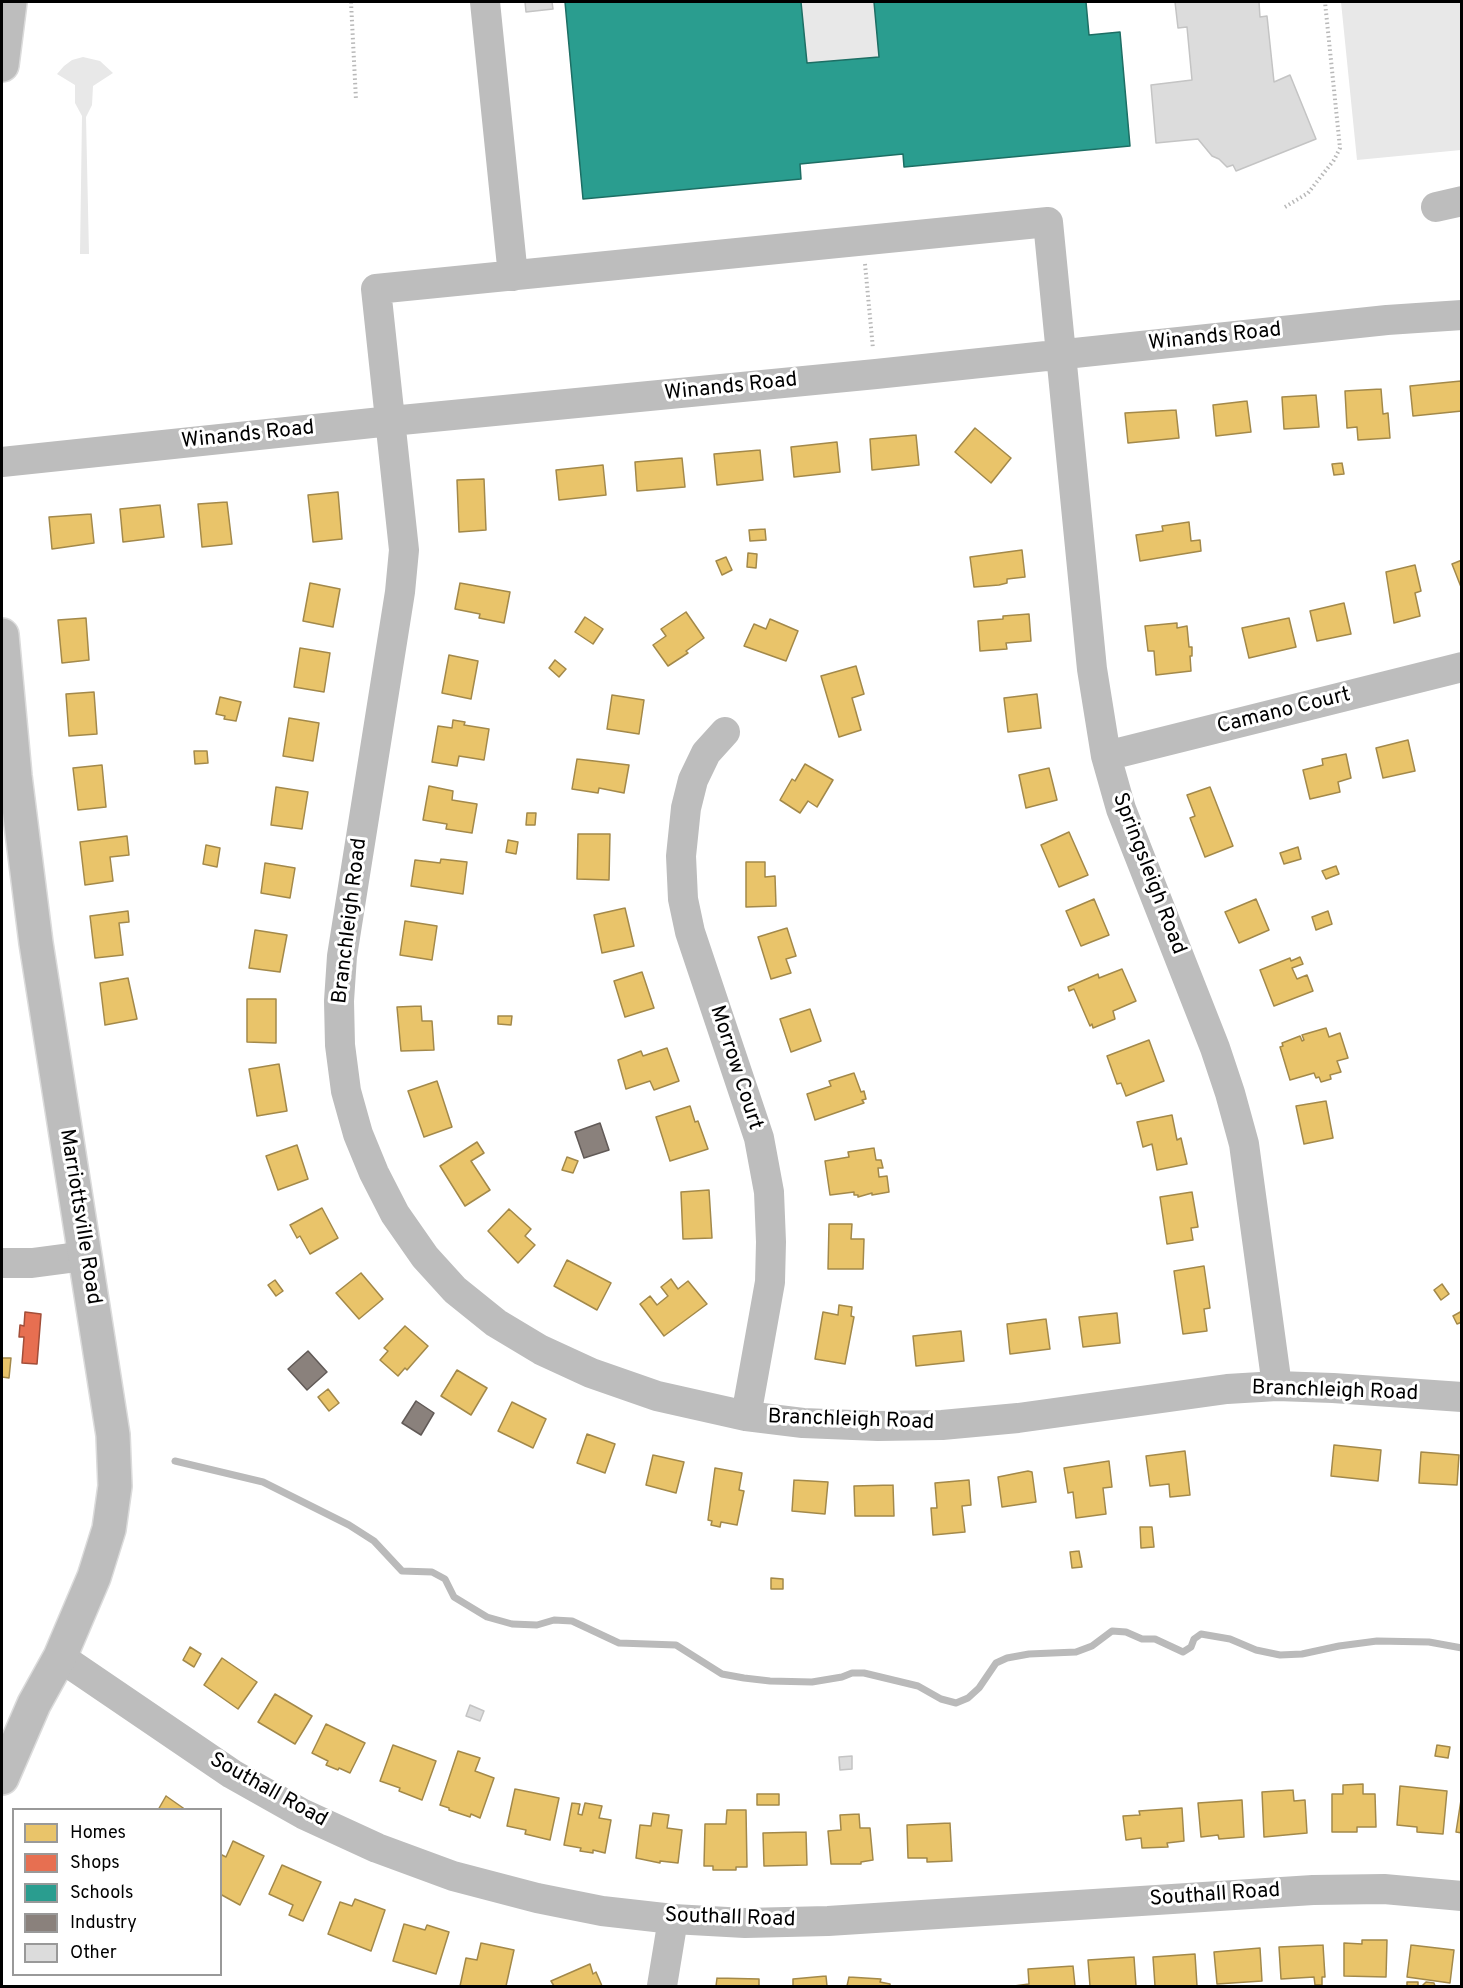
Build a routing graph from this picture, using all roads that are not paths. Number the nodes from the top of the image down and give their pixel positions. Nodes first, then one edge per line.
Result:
1 (10, 2) edge
2 (485, 2) edge
3 (2, 66) edge
4 (513, 276) junction
5 (1461, 315) edge
6 (1061, 353) junction
7 (391, 421) junction
8 (2, 462) edge
9 (2, 635) edge
10 (1461, 668) edge
11 (726, 732) dead end
12 (1106, 756) junction
13 (85, 1256) junction
14 (2, 1263) edge
15 (1277, 1386) junction
16 (1461, 1397) edge
17 (746, 1416) junction
18 (60, 1657) junction
19 (2, 1778) edge
20 (1461, 1896) edge
21 (673, 1919) junction
22 (662, 1986) edge

1 - 3 main road
2 - 4 street
4 - 6 street, Springsleigh Road
4 - 7 street, Branchleigh Road
5 - 6 street, Winands Road
6 - 7 street, Winands Road
6 - 12 street, Springsleigh Road
7 - 8 street, Winands Road
7 - 17 street, Branchleigh Road
9 - 13 main road, Marriottsville Road
10 - 12 street, Camano Court
11 - 17 street, Morrow Court
12 - 15 street, Springsleigh Road
13 - 14 street
13 - 18 main road, Marriottsville Road
15 - 16 street, Branchleigh Road
15 - 17 street, Branchleigh Road
18 - 19 main road, Marriottsville Road
18 - 21 street, Southall Road
20 - 21 street, Southall Road
21 - 22 street

